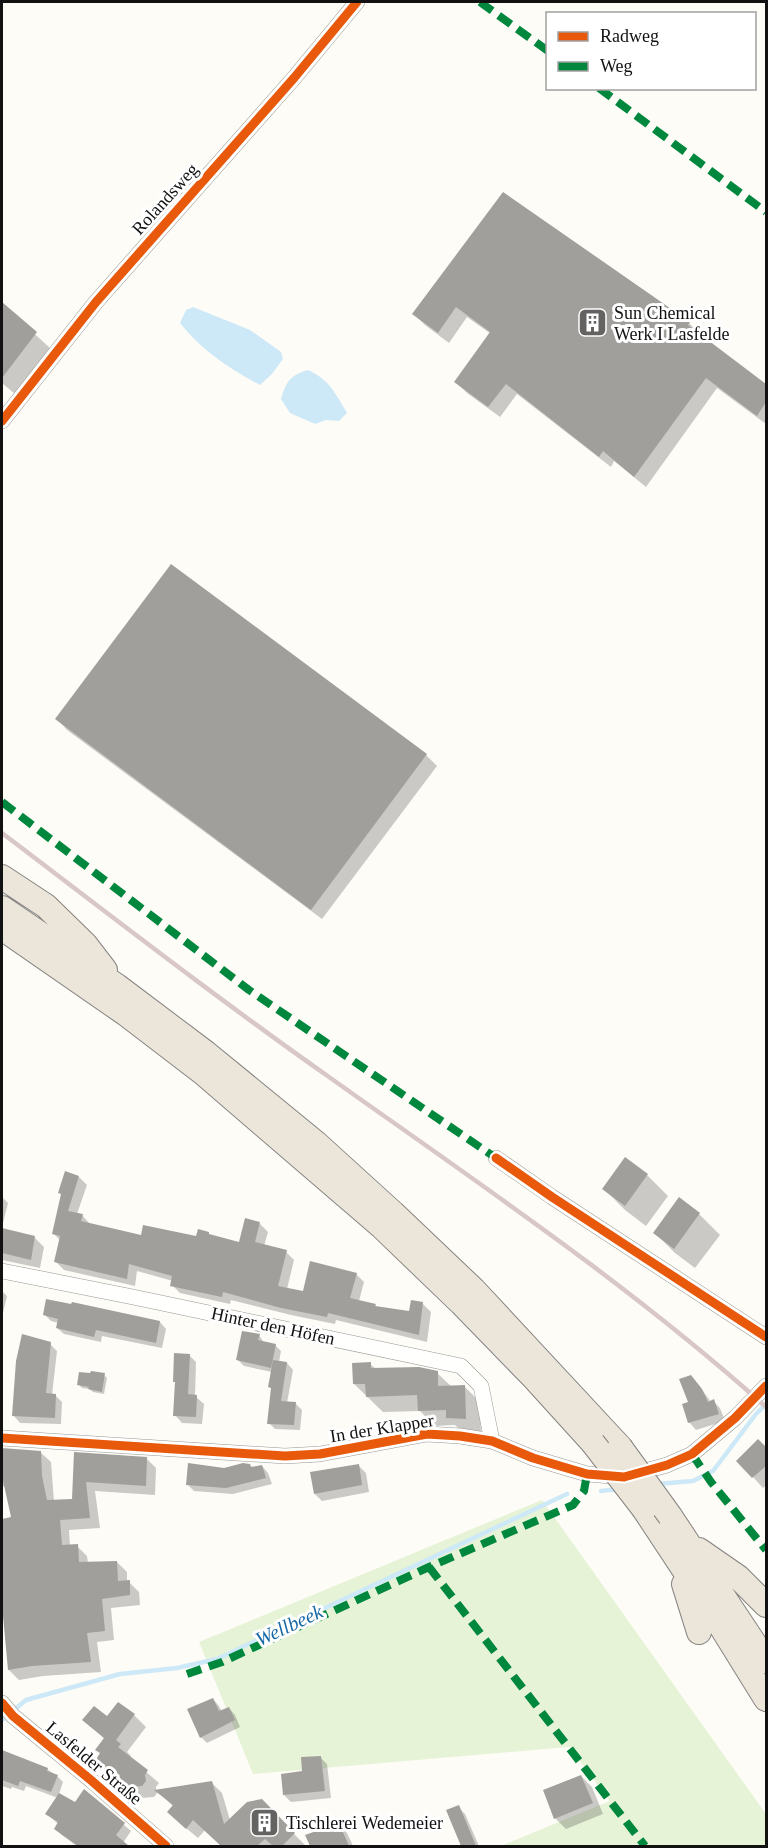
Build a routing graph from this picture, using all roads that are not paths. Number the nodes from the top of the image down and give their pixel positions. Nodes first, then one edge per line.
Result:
1 (357, 2) edge
2 (2, 421) edge
3 (2, 877) edge
4 (2, 908) edge
5 (2, 928) edge
6 (117, 986) junction
7 (496, 1158) dead end
8 (2, 1271) edge
9 (766, 1337) edge
10 (766, 1386) edge
11 (2, 1438) edge
12 (492, 1441) junction
13 (681, 1550) junction
14 (766, 1605) edge
15 (699, 1632) dead end
16 (766, 1661) edge
17 (766, 1699) edge
18 (6, 1709) edge
19 (166, 1846) edge

1 - 2 street, Rolandsweg
3 - 6 highway
4 - 6 highway
5 - 13 highway, bridge
6 - 13 highway, bridge
7 - 9 street
8 - 12 street, Hinter den Höfen
10 - 12 street, In der Klapper
11 - 12 street, In der Klapper
13 - 14 highway
13 - 15 highway
13 - 16 highway
13 - 17 highway
18 - 19 street, Lasfelder Straße

